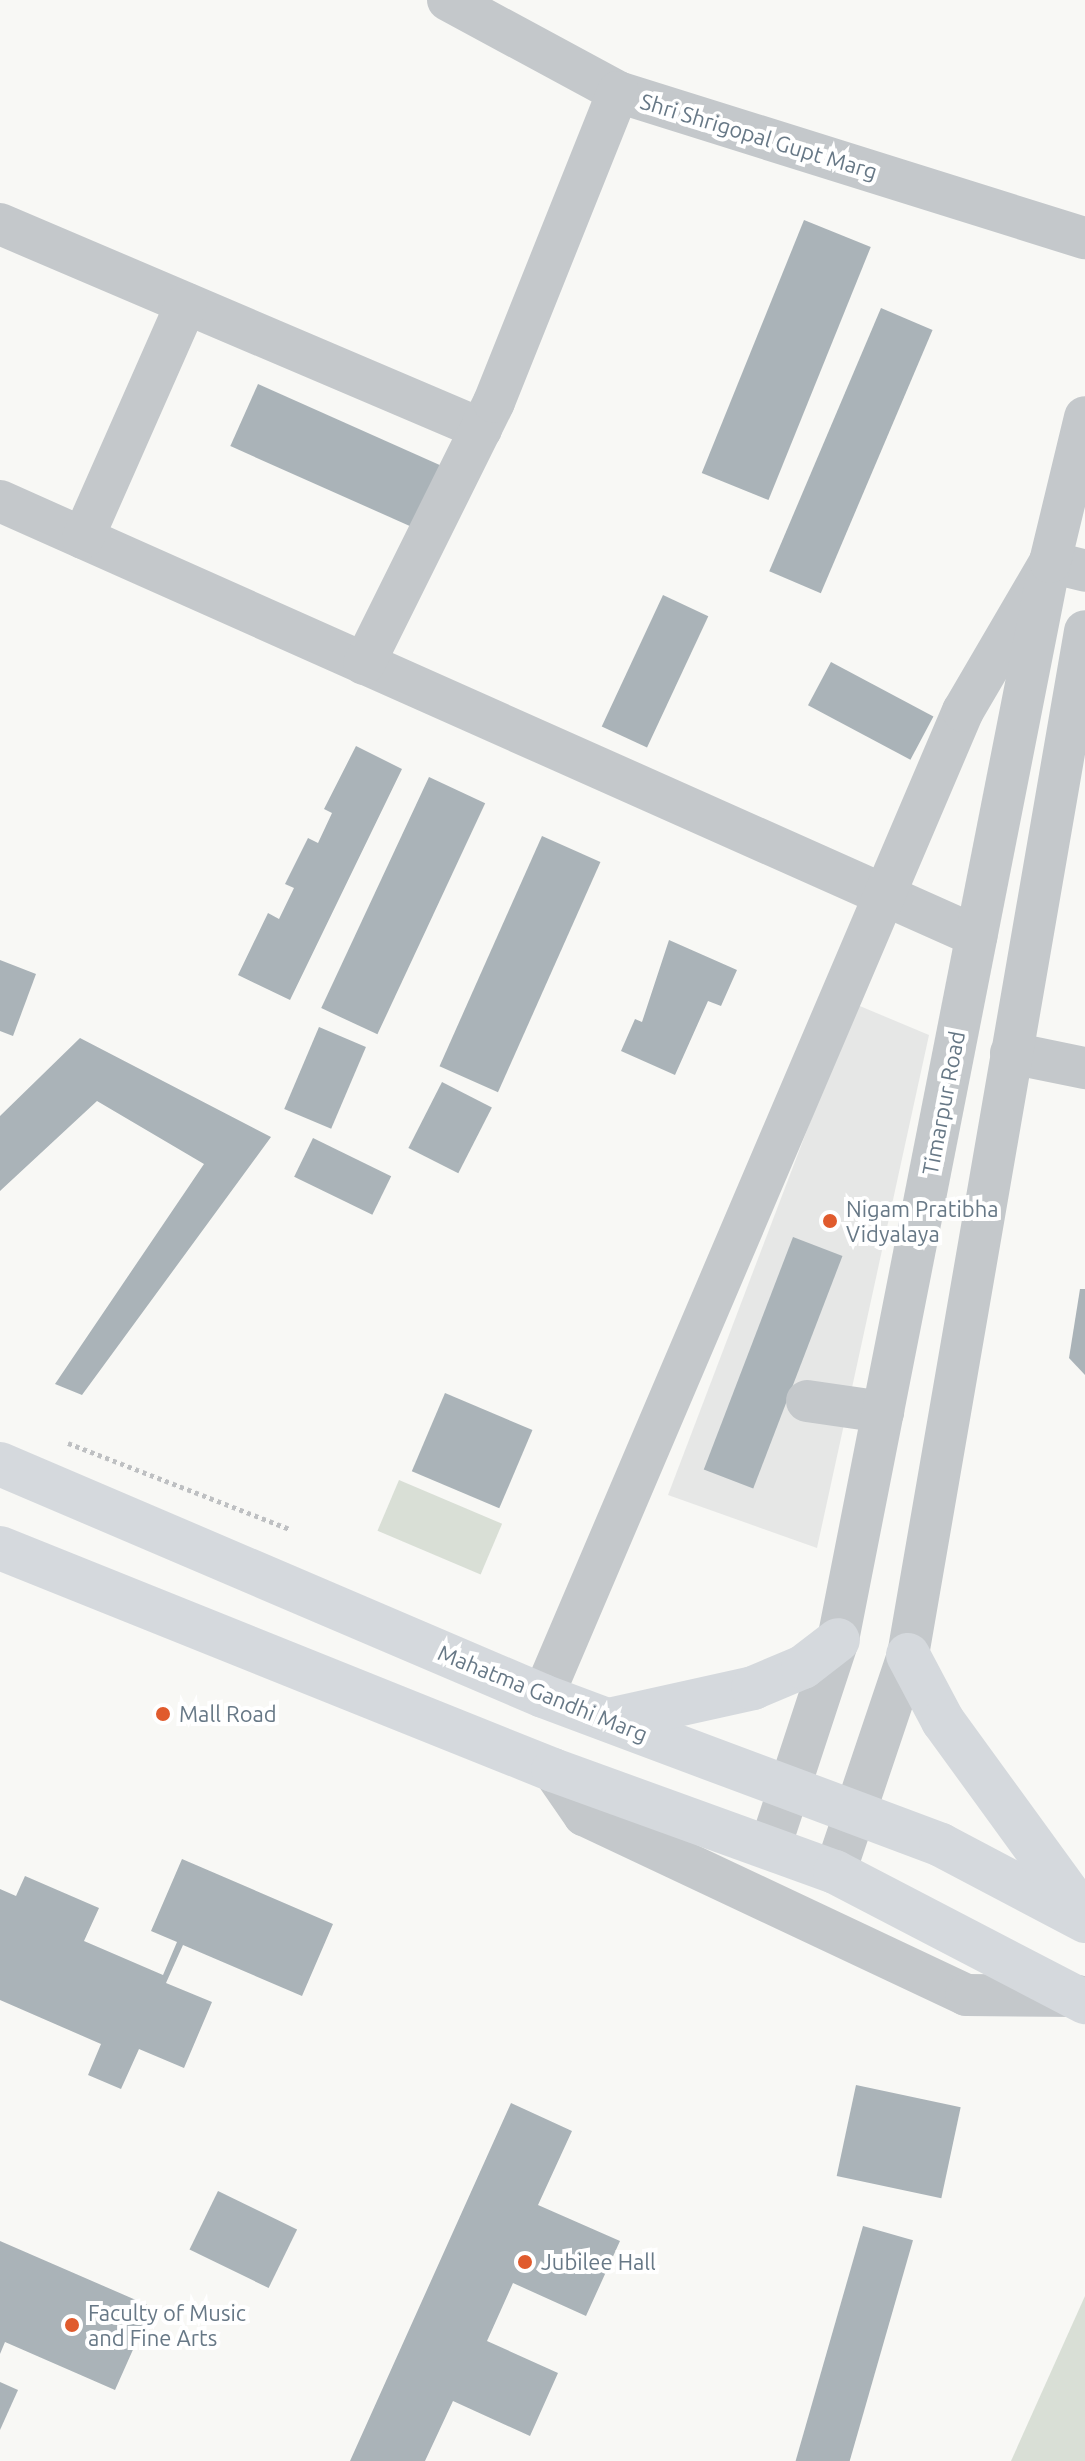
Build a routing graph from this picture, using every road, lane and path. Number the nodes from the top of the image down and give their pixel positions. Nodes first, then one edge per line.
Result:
1 (448, 0) edge
2 (618, 92) junction
3 (0, 224) edge
4 (1085, 238) edge
5 (186, 304) junction
6 (1085, 417) edge
7 (481, 429) junction
8 (0, 501) edge
9 (83, 538) junction
10 (1067, 567) edge
11 (1085, 631) edge
12 (364, 664) junction
13 (879, 895) junction
14 (976, 936) junction
15 (1011, 1053) junction
16 (1085, 1068) edge
17 (807, 1401) dead end
18 (883, 1412) junction
19 (68, 1443) dead end
20 (0, 1464) edge
21 (290, 1529) dead end
22 (0, 1548) edge
23 (838, 1640) junction
24 (908, 1655) junction
25 (543, 1696) junction
26 (607, 1721) junction
27 (553, 1770) junction
28 (795, 1787) junction
29 (858, 1811) junction
30 (770, 1847) junction
31 (835, 1872) junction
32 (1085, 1919) edge
33 (1081, 1999) edge

1 - 2 street, Shri Shrigopal Gupt Marg
2 - 4 street, Shri Shrigopal Gupt Marg
2 - 7 street
3 - 5 street
5 - 7 street
5 - 9 street
6 - 10 street, Timarpur Road
7 - 12 street
8 - 9 street
9 - 12 street
10 - 13 street
10 - 14 street, Timarpur Road
11 - 15 street
12 - 13 street
13 - 14 street
13 - 25 street
14 - 18 street, Timarpur Road
15 - 16 street
15 - 24 street
17 - 18 street
18 - 23 street, Timarpur Road
19 - 21 path
20 - 25 main road, Mahatma Gandhi Marg
22 - 27 main road
23 - 26 main road
23 - 28 street, Timarpur Road
24 - 29 street
24 - 32 main road
25 - 26 main road, Mahatma Gandhi Marg
26 - 28 main road, Mahatma Gandhi Marg
27 - 30 main road
27 - 33 street
28 - 29 main road, Mahatma Gandhi Marg
28 - 30 street, Timarpur Road
29 - 31 street
29 - 32 main road, Mahatma Gandhi Marg
30 - 31 main road
31 - 33 main road

